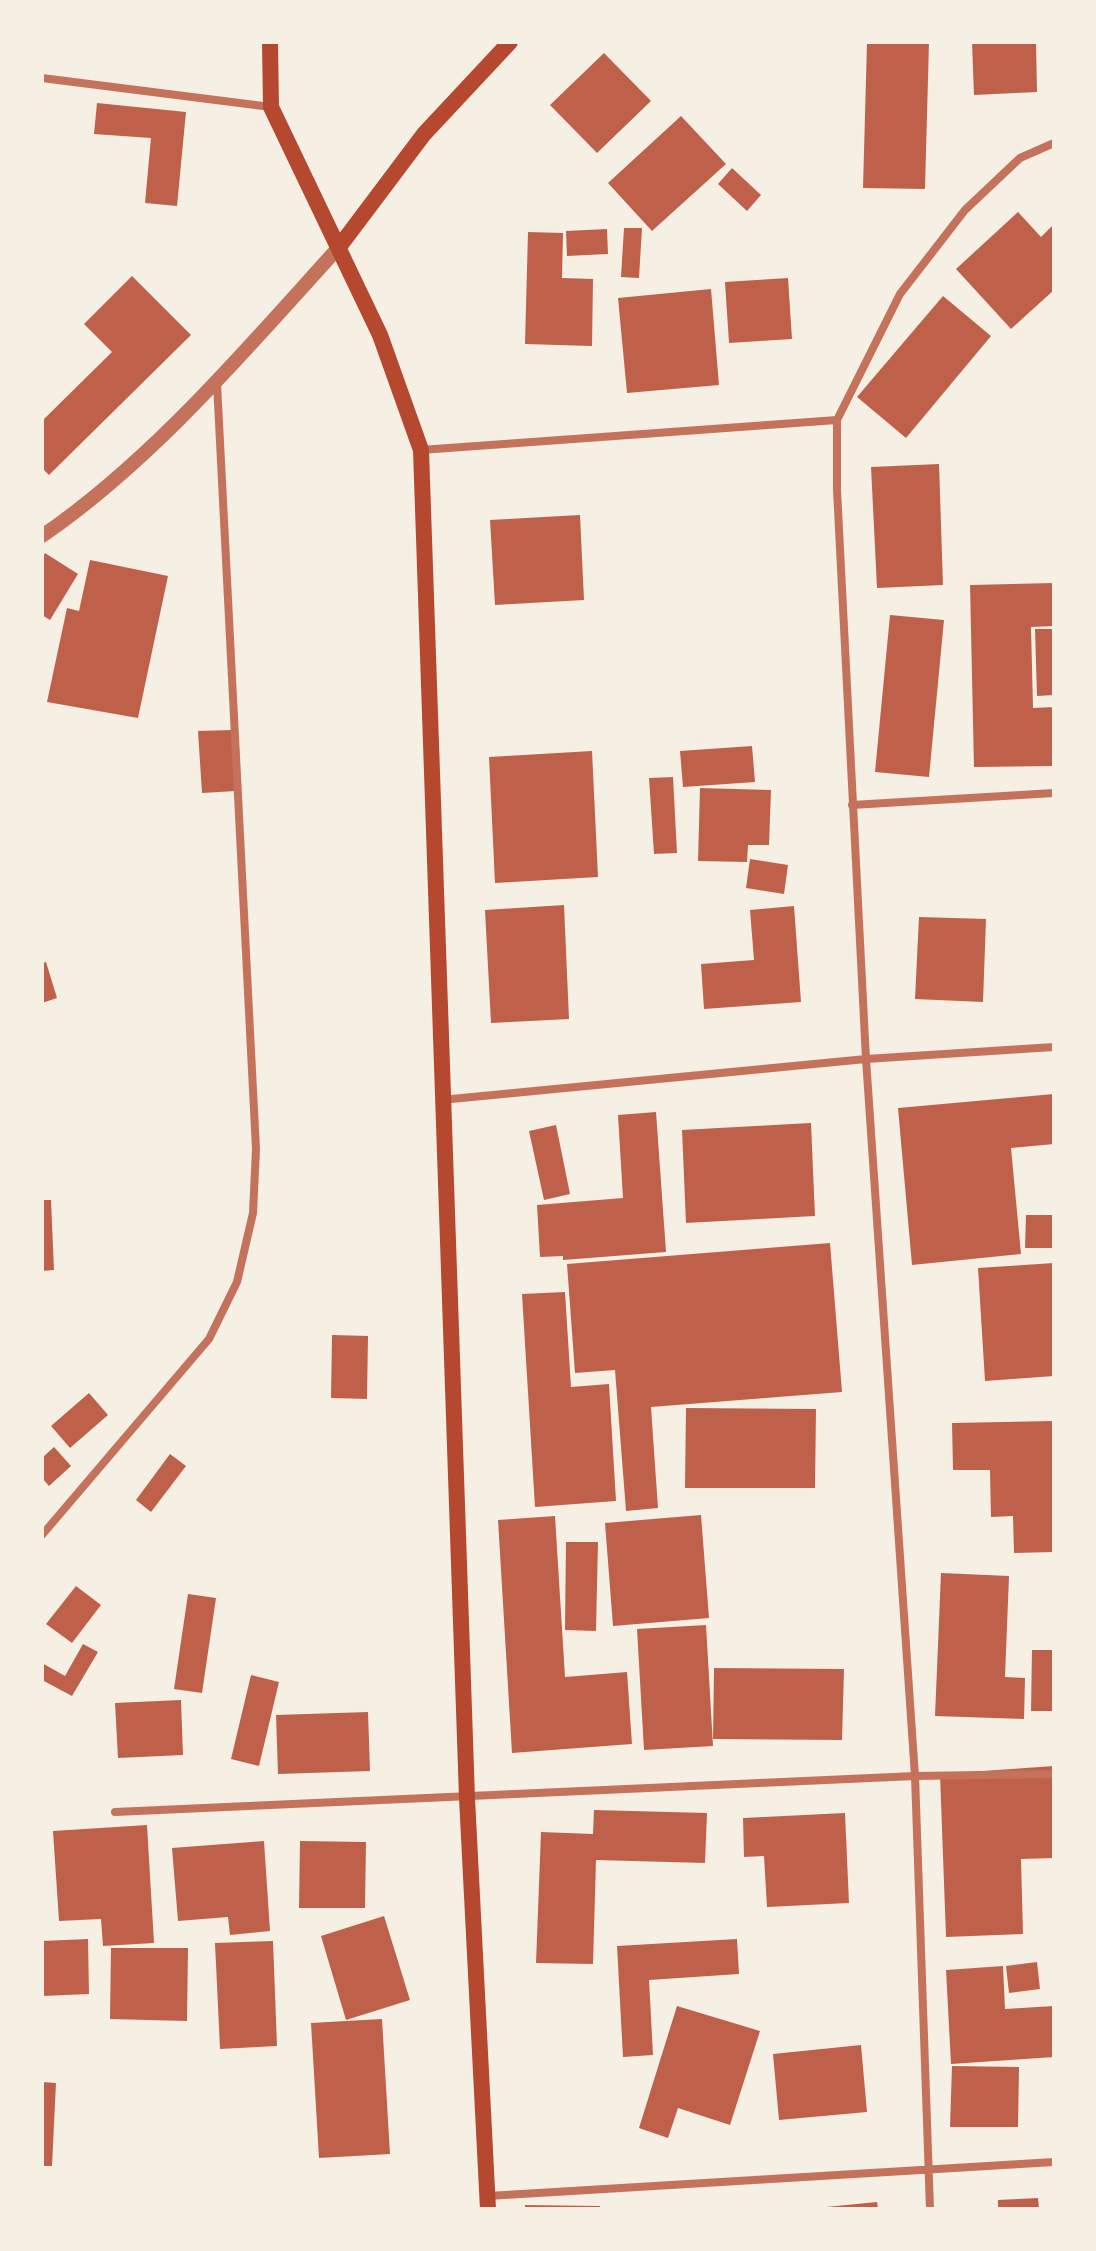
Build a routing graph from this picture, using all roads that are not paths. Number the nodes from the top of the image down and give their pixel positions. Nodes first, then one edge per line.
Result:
1 (270, 42) edge
2 (510, 42) edge
3 (42, 78) edge
4 (271, 107) junction
5 (1054, 143) edge
6 (339, 247) junction
7 (217, 382) junction
8 (837, 420) junction
9 (421, 450) junction
10 (42, 536) edge
11 (1054, 793) edge
12 (852, 805) junction
13 (1054, 1047) edge
14 (866, 1059) junction
15 (441, 1100) junction
16 (42, 1535) edge
17 (1054, 1774) edge
18 (915, 1776) junction
19 (467, 1798) junction
20 (115, 1812) dead end
21 (1054, 2162) edge
22 (927, 2167) junction
23 (488, 2203) edge
24 (930, 2209) edge

1 - 4 main road
2 - 6 main road
3 - 4 street
4 - 6 main road
5 - 8 street
6 - 7 street
6 - 9 main road
7 - 10 street
7 - 16 street
8 - 9 street
8 - 12 street
9 - 15 main road
11 - 12 street
12 - 14 street
13 - 14 street
14 - 15 street
14 - 18 street
15 - 19 main road
17 - 18 street
18 - 19 street
18 - 22 street
19 - 20 street
19 - 23 main road
21 - 22 street
22 - 23 street
22 - 24 street

